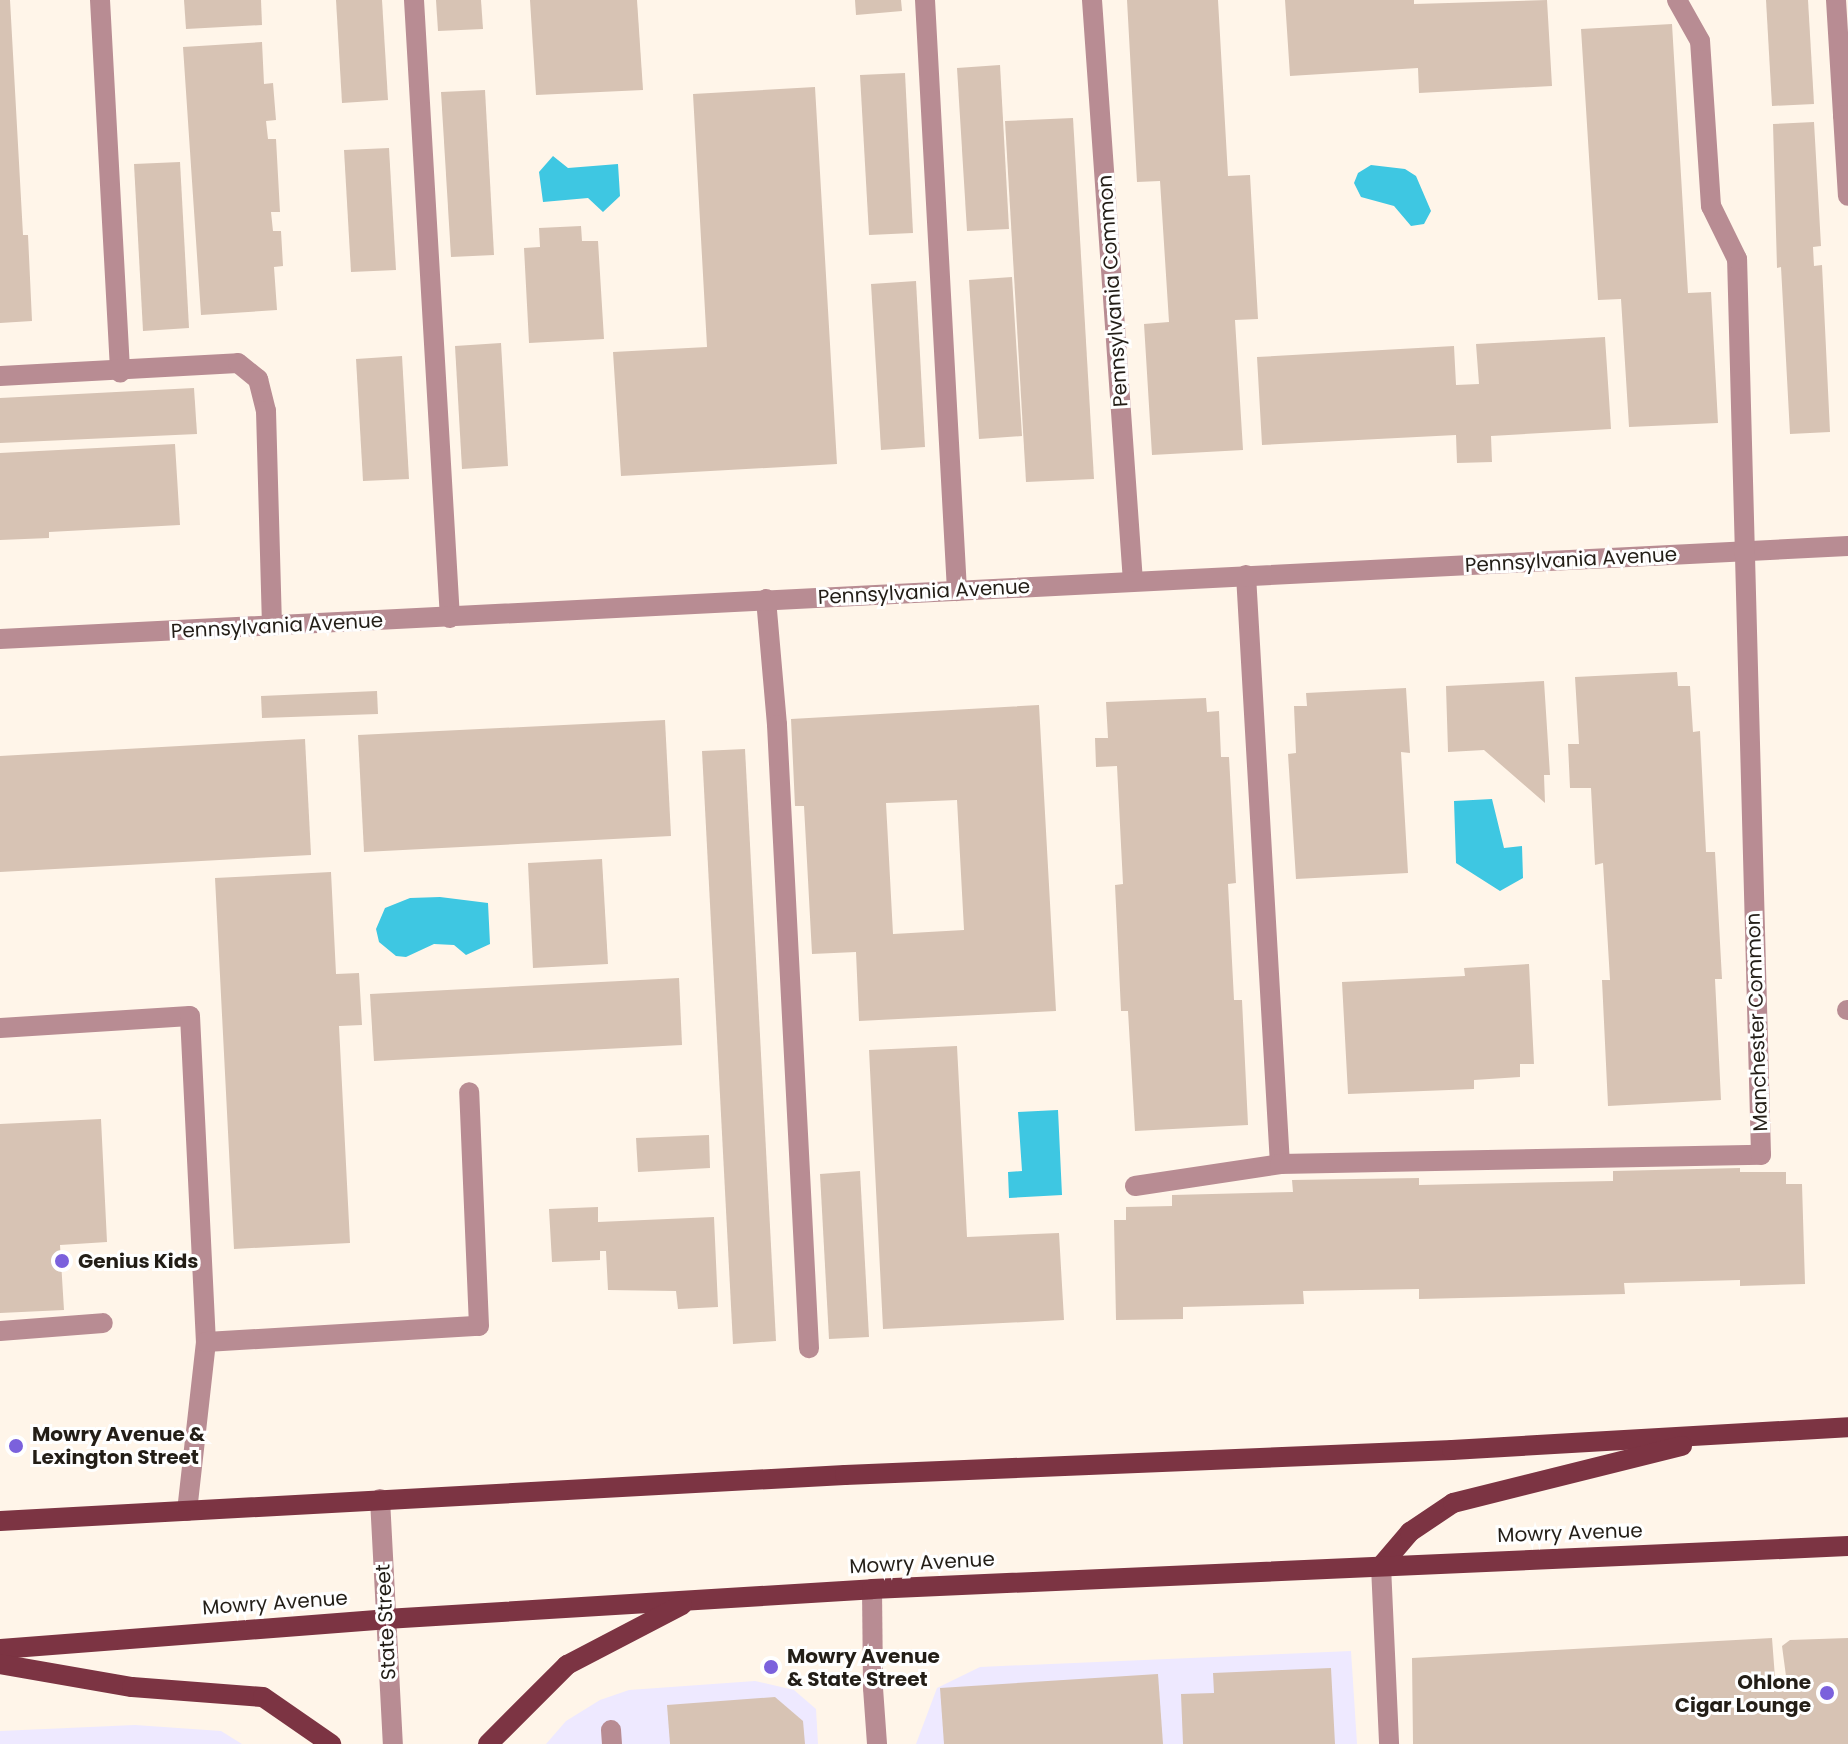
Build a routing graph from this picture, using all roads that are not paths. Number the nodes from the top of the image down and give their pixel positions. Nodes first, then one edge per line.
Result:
1 (100, 0) edge
2 (414, 0) edge
3 (925, 0) edge
4 (1092, 0) edge
5 (1677, 0) edge
6 (1836, 0) edge
7 (1845, 115) edge
8 (1848, 196) edge
9 (120, 372) junction
10 (0, 376) edge
11 (1848, 546) edge
12 (1743, 552) junction
13 (1246, 575) junction
14 (1133, 582) junction
15 (957, 591) junction
16 (766, 599) junction
17 (450, 618) junction
18 (272, 626) junction
19 (0, 639) edge
20 (0, 1028) edge
21 (469, 1092) dead end
22 (1280, 1164) junction
23 (1135, 1186) dead end
24 (103, 1323) dead end
25 (0, 1331) edge
26 (206, 1342) junction
27 (809, 1348) dead end
28 (1848, 1427) edge
29 (1728, 1434) junction
30 (380, 1499) junction
31 (187, 1511) junction
32 (0, 1521) edge
33 (1848, 1546) edge
34 (1381, 1566) junction
35 (872, 1589) junction
36 (689, 1601) junction
37 (386, 1619) junction
38 (0, 1649) edge
39 (0, 1664) edge
40 (331, 1744) edge
41 (393, 1744) edge
42 (488, 1744) edge
43 (877, 1744) edge
44 (1389, 1744) edge

1 - 9 street
2 - 17 street
3 - 15 street
4 - 14 street, Pennsylvania Common
5 - 12 street
6 - 7 street
7 - 8 street
9 - 10 street
9 - 18 street
11 - 12 street, Pennsylvania Avenue
12 - 13 street, Pennsylvania Avenue
12 - 22 street, Manchester Common
13 - 14 street, Pennsylvania Avenue
13 - 22 street
14 - 15 street, Pennsylvania Avenue
15 - 16 street, Pennsylvania Avenue
16 - 17 street, Pennsylvania Avenue
16 - 27 street
17 - 18 street, Pennsylvania Avenue
18 - 19 street, Pennsylvania Avenue
20 - 26 street
21 - 26 street
22 - 23 street, Manchester Common
24 - 25 street
26 - 31 street
28 - 29 main road
29 - 30 main road
29 - 34 main road
30 - 31 main road
30 - 37 street, State Street
31 - 32 main road
33 - 34 main road, Mowry Avenue
34 - 35 main road, Mowry Avenue
34 - 44 street
35 - 36 main road, Mowry Avenue
35 - 43 street
36 - 37 main road, Mowry Avenue
36 - 42 main road
37 - 38 main road, Mowry Avenue
37 - 41 street, State Street
39 - 40 main road

